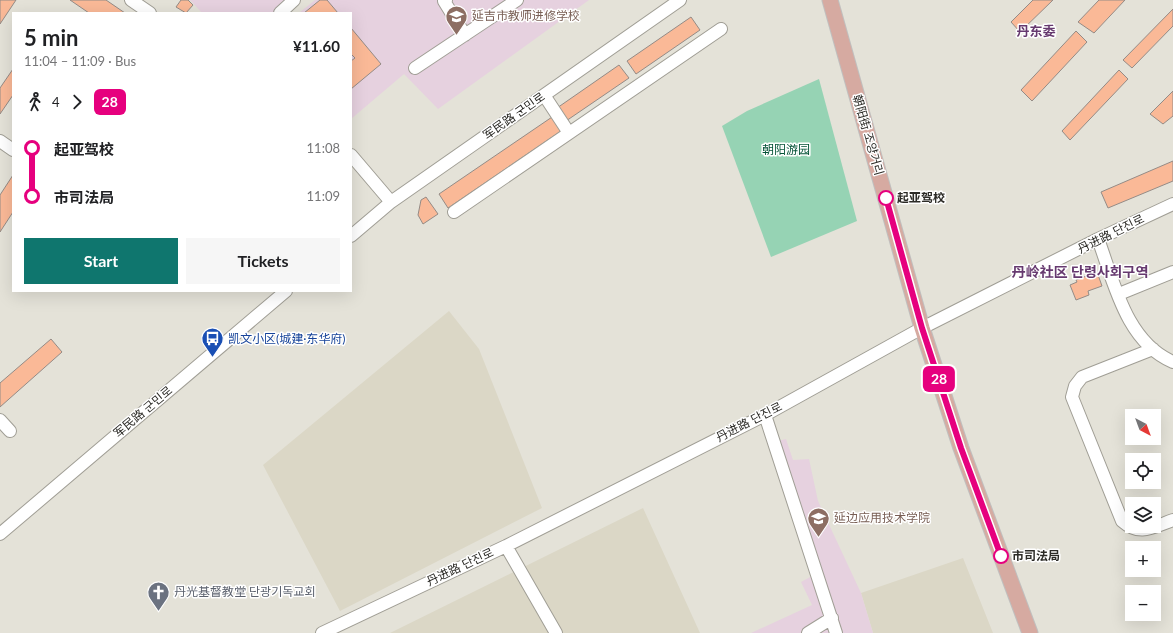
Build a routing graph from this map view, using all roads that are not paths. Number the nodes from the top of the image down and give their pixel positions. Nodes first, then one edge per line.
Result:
1 (131, 0) edge
2 (294, 0) edge
3 (446, 0) edge
4 (517, 0) edge
5 (680, 0) edge
6 (830, 0) edge
7 (149, 12) edge
8 (281, 12) edge
9 (721, 29) dead end
10 (465, 35) junction
11 (415, 68) dead end
12 (544, 95) junction
13 (569, 133) junction
14 (0, 141) edge
15 (12, 149) edge
16 (352, 156) edge
17 (390, 202) junction
18 (1173, 204) edge
19 (454, 212) dead end
20 (352, 235) edge
21 (1098, 239) junction
22 (1173, 272) edge
23 (285, 292) edge
24 (1119, 294) junction
25 (922, 328) junction
26 (1153, 349) junction
27 (1173, 362) edge
28 (765, 415) junction
29 (0, 420) edge
30 (10, 431) dead end
31 (1173, 520) edge
32 (0, 534) edge
33 (506, 546) junction
34 (832, 618) junction
35 (322, 633) edge
36 (556, 633) edge
37 (808, 633) edge
38 (836, 633) edge
39 (1030, 633) edge

1 - 7 street
2 - 8 street
3 - 10 street
4 - 10 street
5 - 12 street, 军民路 군민로
6 - 25 main road, 朝阳街 조양거리
9 - 13 street
10 - 11 street
12 - 13 street
12 - 17 street, 军民路 군민로
13 - 19 street
14 - 15 street
16 - 17 street
17 - 20 street, 军民路 군민로
18 - 21 street, 丹进路 단진로
21 - 24 street
21 - 25 street, 丹进路 단진로
22 - 24 street
23 - 32 street, 军民路 군민로
24 - 26 street
25 - 28 street, 丹进路 단진로
25 - 39 main road, 朝阳街 조양거리
26 - 27 street
26 - 31 street
28 - 33 street, 丹进路 단진로
28 - 34 street
29 - 30 street
33 - 35 street, 丹进路 단진로
33 - 36 street
34 - 37 street
34 - 38 street

